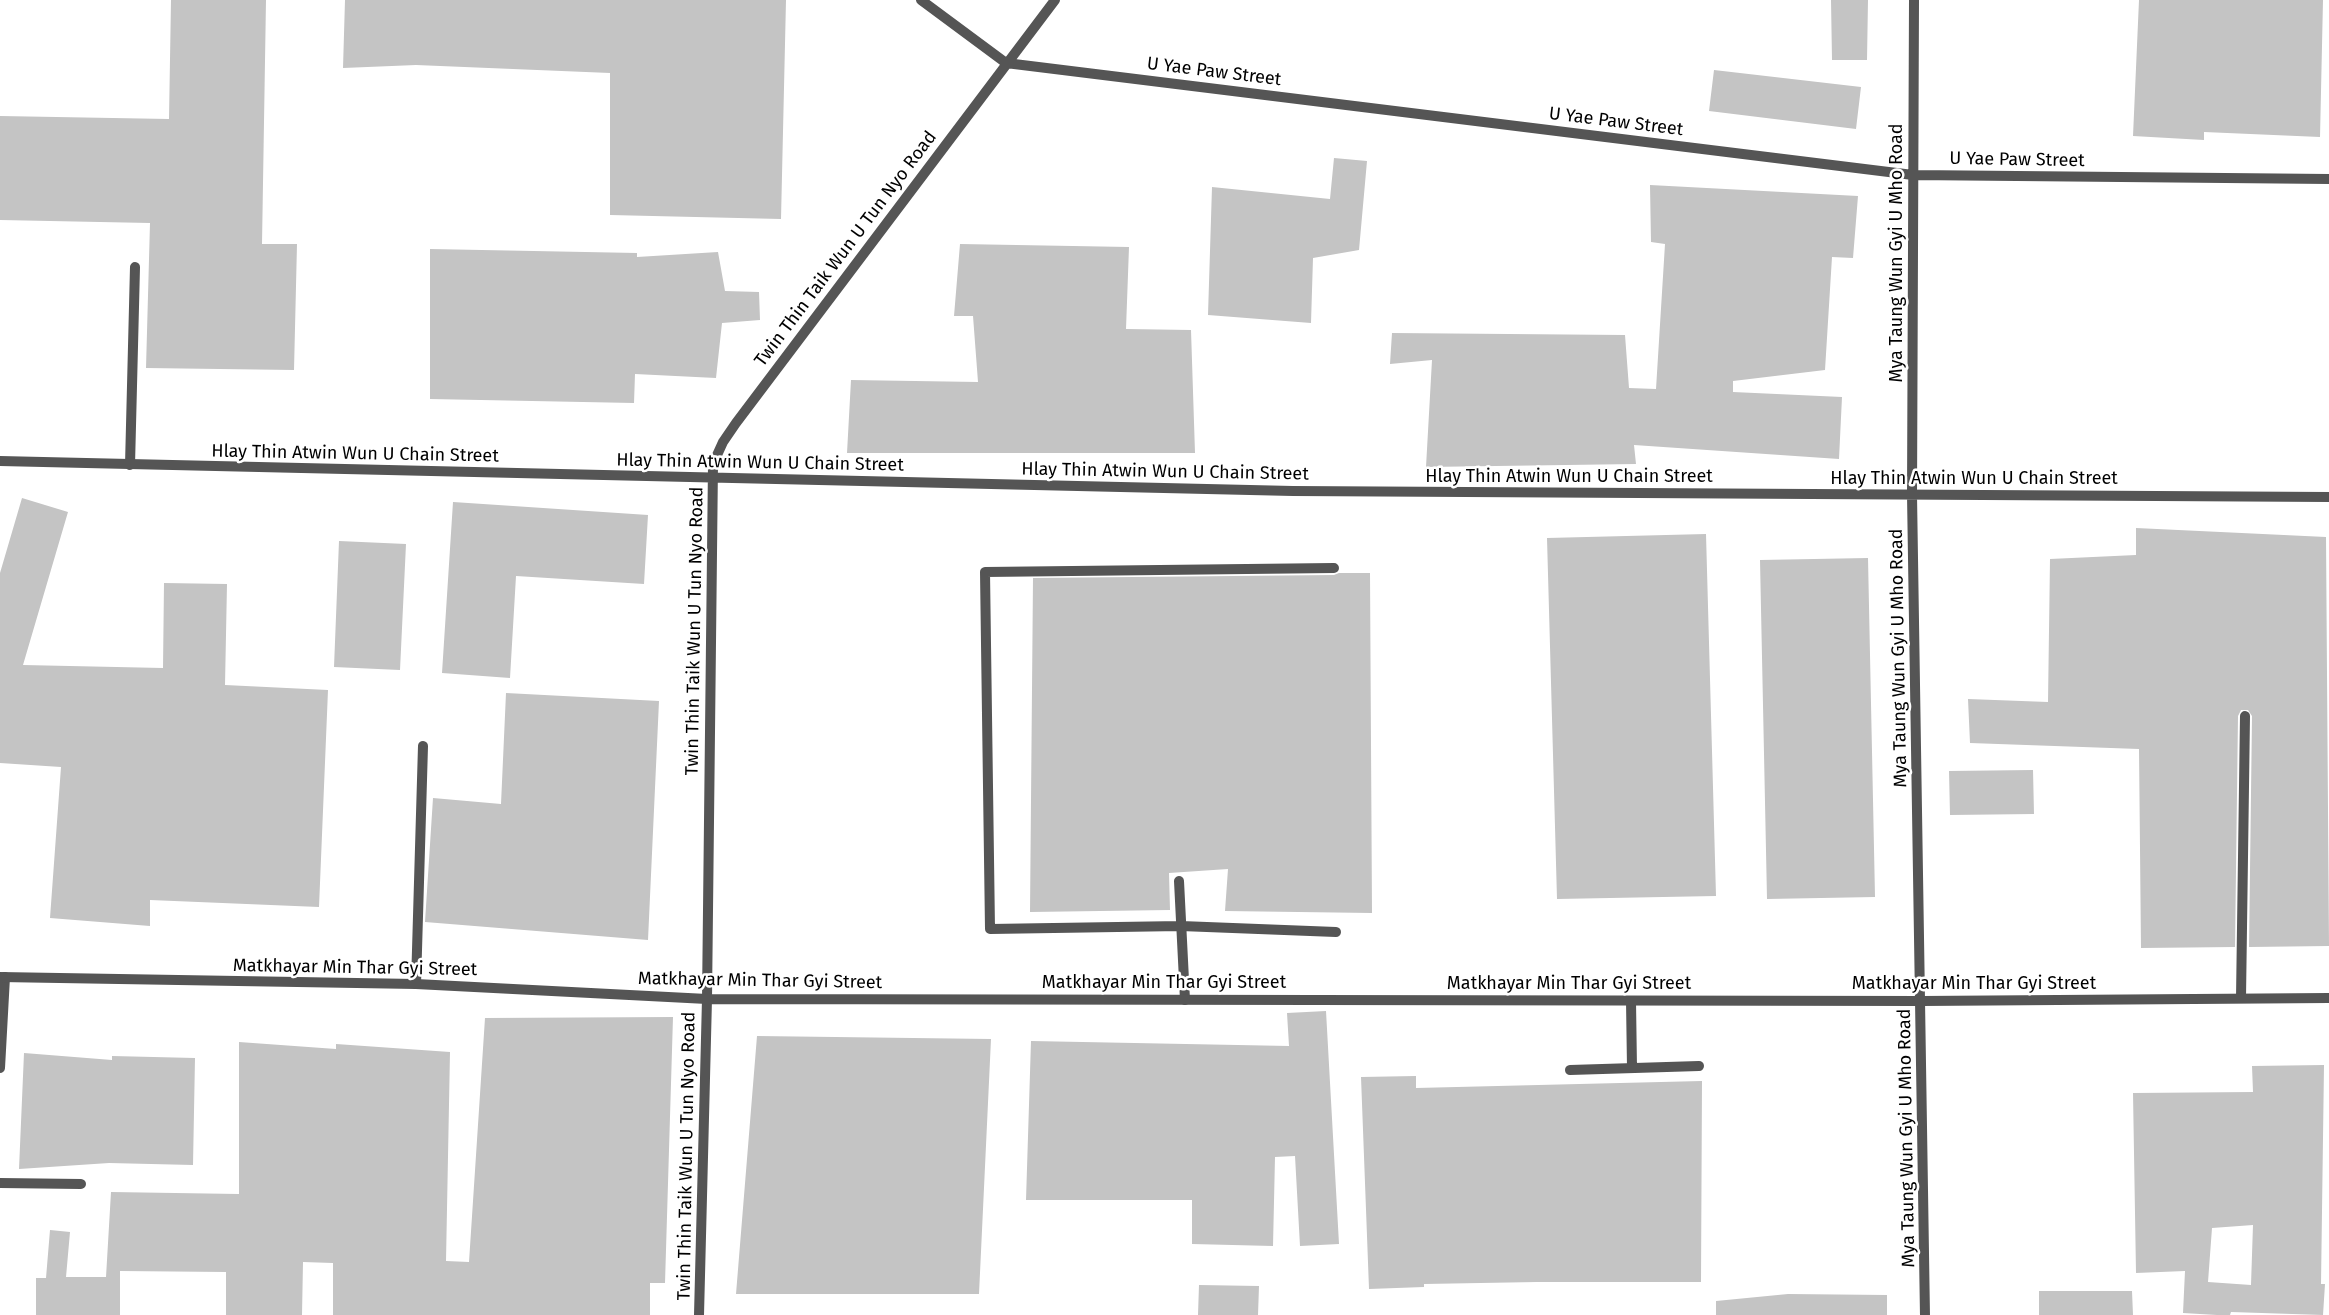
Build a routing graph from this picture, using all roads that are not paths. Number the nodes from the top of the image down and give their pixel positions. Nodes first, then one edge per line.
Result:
1 (921, 0) edge
2 (1055, 0) edge
3 (1914, 0) edge
4 (1006, 63) junction
5 (1913, 175) junction
6 (2329, 179) edge
7 (135, 267) dead end
8 (0, 461) edge
9 (130, 464) junction
10 (713, 479) junction
11 (1912, 495) junction
12 (2329, 497) edge
13 (1334, 568) dead end
14 (2245, 716) dead end
15 (423, 746) dead end
16 (1178, 881) dead end
17 (1181, 926) junction
18 (1336, 932) dead end
19 (3, 977) edge
20 (416, 984) junction
21 (2241, 998) junction
22 (2329, 998) edge
23 (707, 999) junction
24 (1185, 1000) junction
25 (1631, 1001) junction
26 (1922, 1001) junction
27 (1699, 1066) dead end
28 (0, 1068) edge
29 (1632, 1068) junction
30 (1570, 1070) dead end
31 (0, 1183) edge
32 (81, 1184) dead end
33 (699, 1315) edge
34 (1925, 1315) edge

1 - 4 street, U Yae Paw Street
2 - 4 street, Twin Thin Taik Wun U Tun Nyo Road
3 - 5 street, Mya Taung Wun Gyi U Mho Road
4 - 5 street, U Yae Paw Street
4 - 10 street, Twin Thin Taik Wun U Tun Nyo Road
5 - 6 street, U Yae Paw Street
5 - 11 street, Mya Taung Wun Gyi U Mho Road
7 - 9 street
8 - 9 street, Hlay Thin Atwin Wun U Chain Street
9 - 10 street, Hlay Thin Atwin Wun U Chain Street
10 - 11 street, Hlay Thin Atwin Wun U Chain Street
10 - 23 street, Twin Thin Taik Wun U Tun Nyo Road
11 - 12 street, Hlay Thin Atwin Wun U Chain Street
11 - 26 street, Mya Taung Wun Gyi U Mho Road
13 - 17 street
14 - 21 street
15 - 20 street
16 - 17 street
17 - 18 street
17 - 24 street
19 - 20 street, Matkhayar Min Thar Gyi Street
19 - 28 street
20 - 23 street, Matkhayar Min Thar Gyi Street
21 - 22 street, Matkhayar Min Thar Gyi Street
21 - 26 street, Matkhayar Min Thar Gyi Street
23 - 24 street, Matkhayar Min Thar Gyi Street
23 - 33 street, Twin Thin Taik Wun U Tun Nyo Road
24 - 25 street, Matkhayar Min Thar Gyi Street
25 - 26 street, Matkhayar Min Thar Gyi Street
25 - 29 street
26 - 34 street, Mya Taung Wun Gyi U Mho Road
27 - 29 street
29 - 30 street
31 - 32 street

